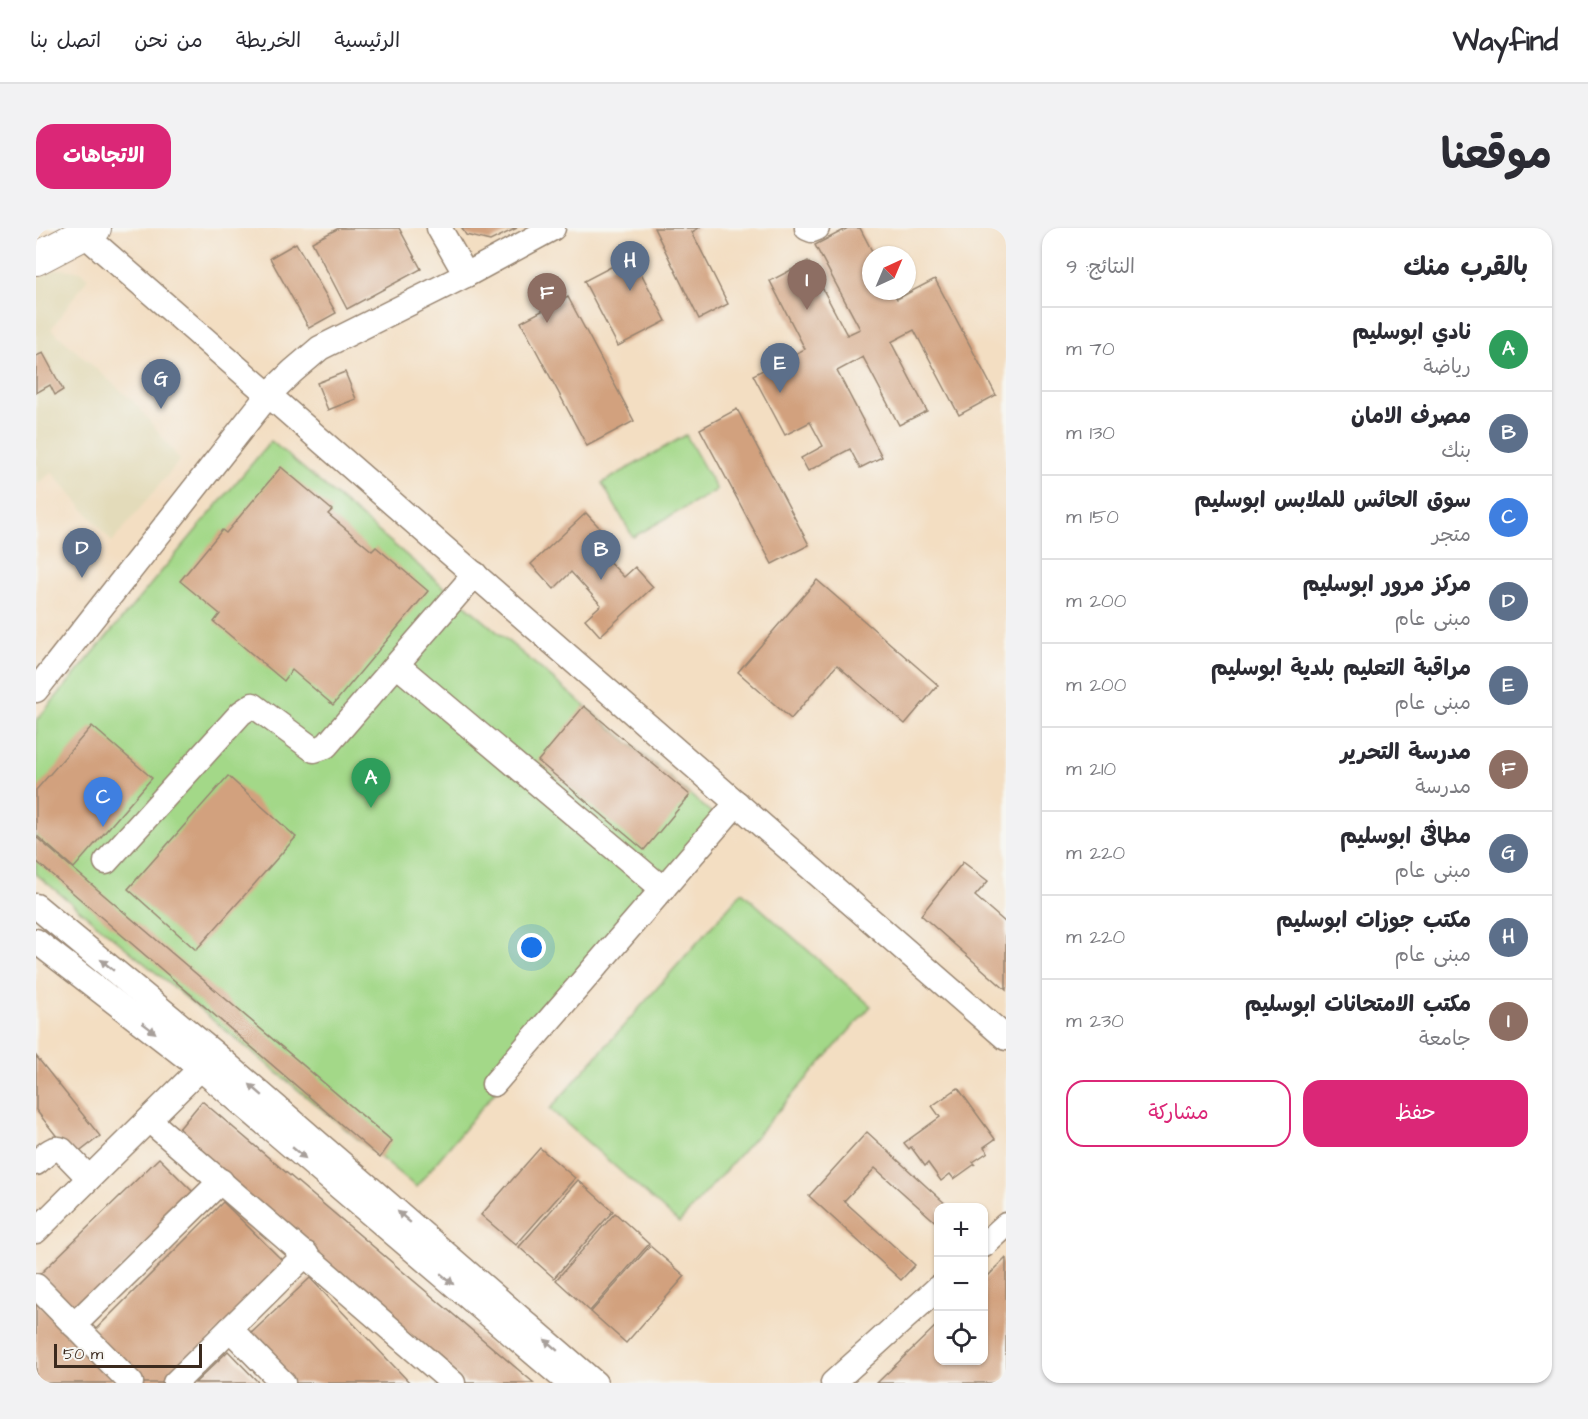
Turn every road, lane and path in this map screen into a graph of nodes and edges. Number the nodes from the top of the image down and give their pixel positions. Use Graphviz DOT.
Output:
graph roads {
  1 [pos="439,228"];
  2 [pos="553,228"];
  3 [pos="807,228"];
  4 [pos="817,228"];
  5 [pos="90,231"];
  6 [pos="36,259"];
  7 [pos="466,275"];
  8 [pos="269,394"];
  9 [pos="475,574"];
  10 [pos="397,665"];
  11 [pos="36,690"];
  12 [pos="737,803"];
  13 [pos="106,862"];
  14 [pos="663,889"];
  15 [pos="36,906"];
  16 [pos="36,941"];
  17 [pos="1006,1038"];
  18 [pos="207,1061"];
  19 [pos="494,1084"];
  20 [pos="149,1120"];
  21 [pos="36,1162"];
  22 [pos="89,1178"];
  23 [pos="221,1181"];
  24 [pos="1006,1225"];
  25 [pos="36,1231"];
  26 [pos="988,1241"];
  27 [pos="306,1254"];
  28 [pos="36,1286"];
  29 [pos="934,1292"];
  30 [pos="74,1325"];
  31 [pos="230,1329"];
  32 [pos="132,1383"];
  33 [pos="175,1383"];
  34 [pos="283,1383"];
  35 [pos="453,1383"];
  36 [pos="569,1383"];
  37 [pos="595,1383"];
  38 [pos="833,1383"];
  1 -- 7 [label="street"];
  2 -- 7 [label="street"];
  3 -- 4 [label="street"];
  5 -- 6 [label="main road"];
  5 -- 8 [label="street"];
  7 -- 8 [label="street"];
  8 -- 9 [label="street"];
  8 -- 11 [label="street"];
  9 -- 10 [label="street"];
  9 -- 12 [label="street"];
  10 -- 13 [label="street"];
  10 -- 14 [label="street"];
  12 -- 14 [label="street"];
  12 -- 17 [label="street"];
  14 -- 19 [label="street"];
  18 -- 15 [label="street, one-way"];
  16 -- 18 [label="street, one-way"];
  18 -- 20 [label="street"];
  18 -- 36 [label="street, one-way"];
  37 -- 18 [label="street, one-way"];
  20 -- 22 [label="street"];
  20 -- 23 [label="street"];
  21 -- 22 [label="street"];
  22 -- 25 [label="street"];
  23 -- 27 [label="street"];
  23 -- 30 [label="street"];
  24 -- 26 [label="street"];
  27 -- 31 [label="street"];
  27 -- 35 [label="street"];
  28 -- 30 [label="street"];
  29 -- 38 [label="street"];
  30 -- 32 [label="street"];
  31 -- 33 [label="street"];
  31 -- 34 [label="street"];
}
